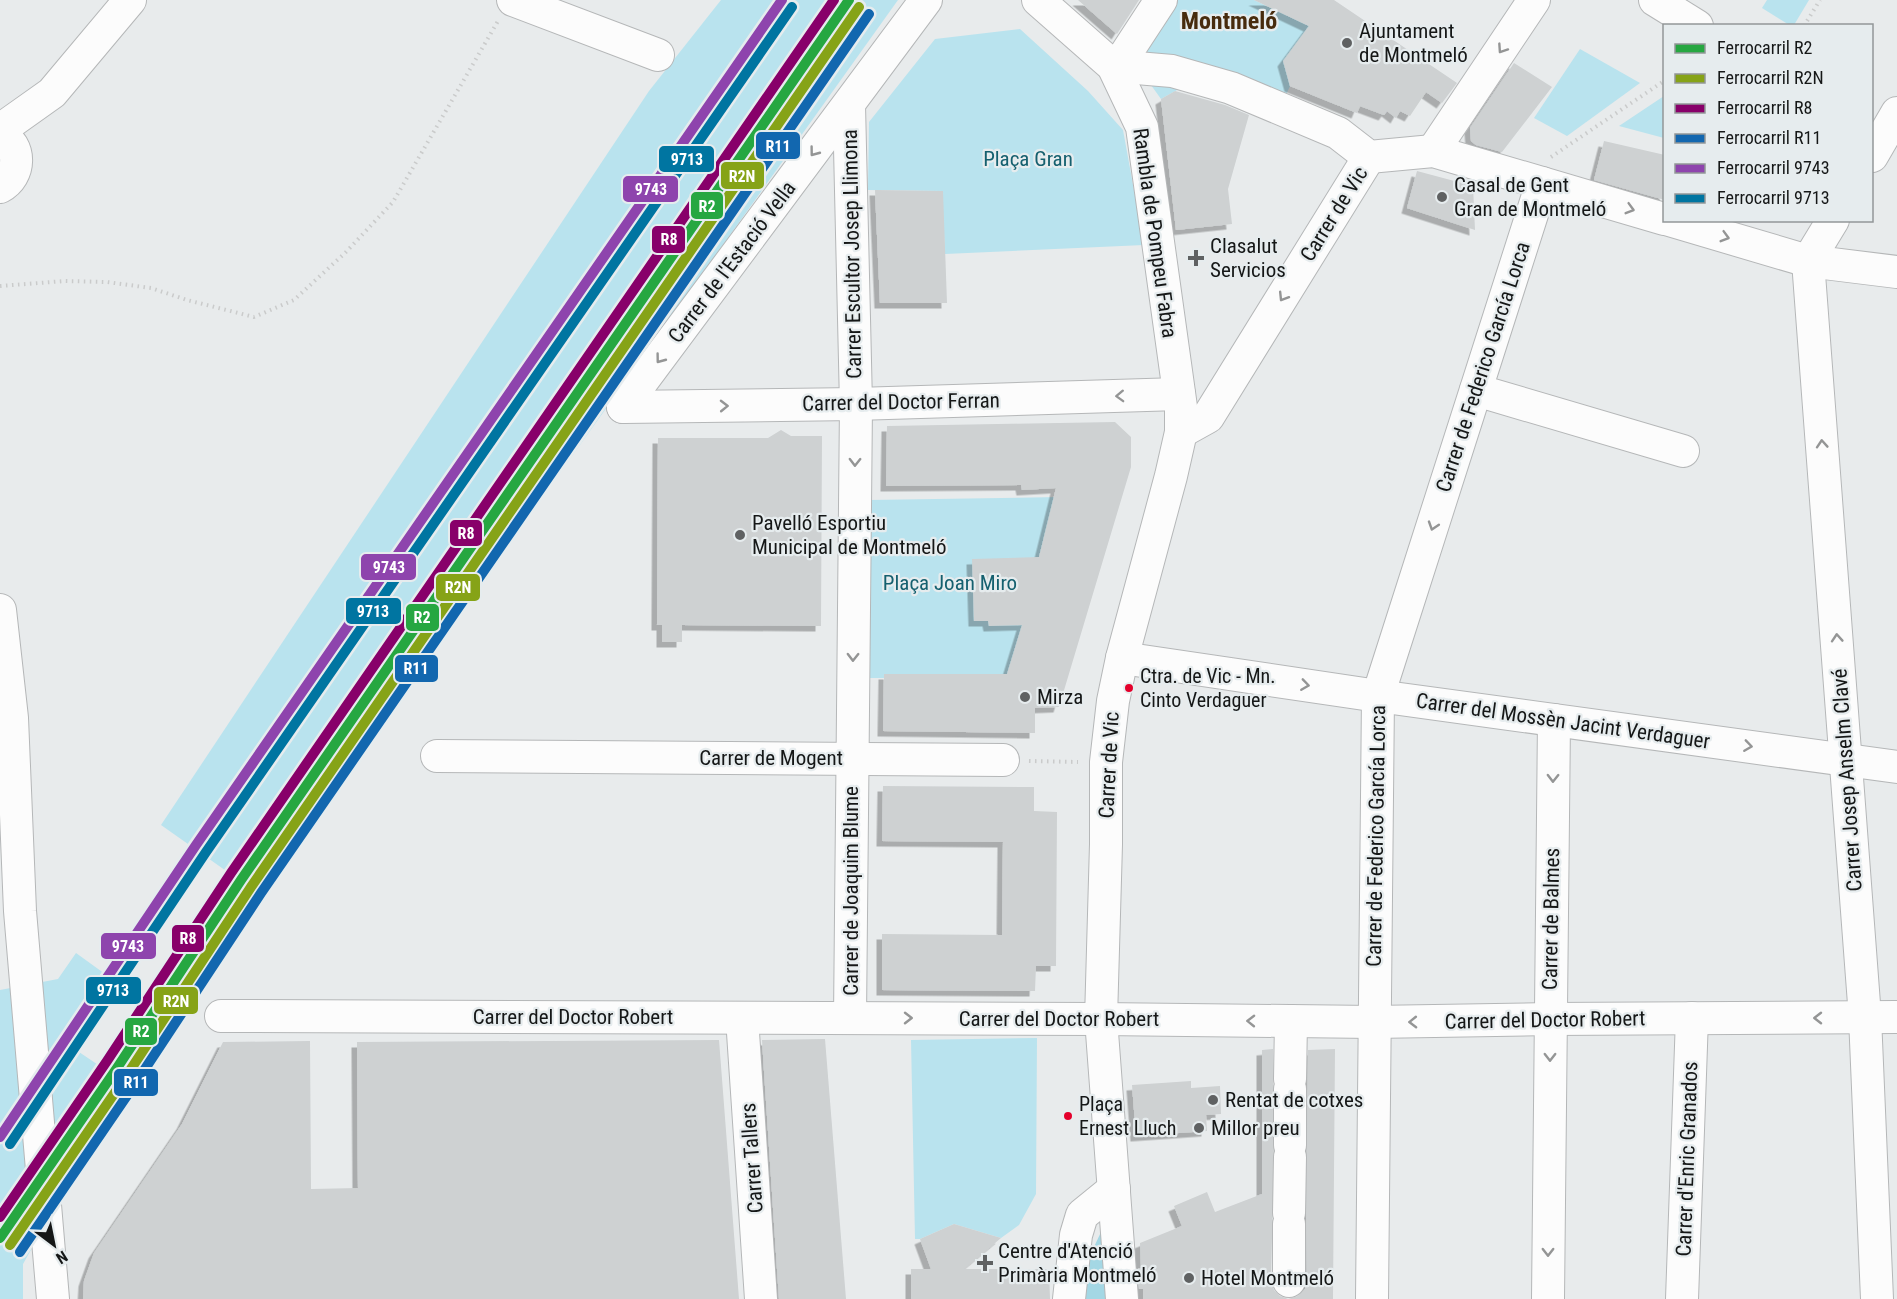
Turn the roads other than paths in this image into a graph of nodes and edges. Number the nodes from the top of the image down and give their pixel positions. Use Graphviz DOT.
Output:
graph roads {
  1 [pos="130,0"];
  2 [pos="926,0"];
  3 [pos="1038,0"];
  4 [pos="1161,0"];
  5 [pos="1534,0"];
  6 [pos="1655,0"];
  7 [pos="507,8"];
  8 [pos="1695,24"];
  9 [pos="658,55"];
  10 [pos="1113,66"];
  11 [pos="849,105"];
  12 [pos="0,130"];
  13 [pos="0,135"];
  14 [pos="1433,151"];
  15 [pos="1369,157"];
  16 [pos="1542,183"];
  17 [pos="0,187"];
  18 [pos="1663,218"];
  19 [pos="1676,222"];
  20 [pos="1832,222"];
  21 [pos="1808,261"];
  22 [pos="1897,272"];
  23 [pos="1476,390"];
  24 [pos="1179,394"];
  25 [pos="856,404"];
  26 [pos="623,407"];
  27 [pos="1181,432"];
  28 [pos="1683,451"];
  29 [pos="0,610"];
  30 [pos="1122,658"];
  31 [pos="1378,696"];
  32 [pos="1554,720"];
  33 [pos="437,756"];
  34 [pos="852,759"];
  35 [pos="1846,759"];
  36 [pos="1003,760"];
  37 [pos="1897,766"];
  38 [pos="221,1016"];
  39 [pos="1865,1017"];
  40 [pos="1897,1017"];
  41 [pos="742,1018"];
  42 [pos="850,1018"];
  43 [pos="1692,1018"];
  44 [pos="1101,1019"];
  45 [pos="1550,1019"];
  46 [pos="1291,1021"];
  47 [pos="1373,1022"];
  48 [pos="1114,1190"];
  49 [pos="1289,1291"];
  50 [pos="53,1299"];
  51 [pos="761,1299"];
  52 [pos="1070,1299"];
  53 [pos="1122,1299"];
  54 [pos="1371,1299"];
  55 [pos="1548,1299"];
  56 [pos="1682,1299"];
  57 [pos="1877,1299"];
  1 -- 12 [label="street"];
  2 -- 11 [label="street, Carrer de l'Estació Vella"];
  3 -- 10 [label="street, Rambla de Pompeu Fabra"];
  4 -- 10 [label="street"];
  5 -- 14 [label="street, one-way"];
  6 -- 8 [label="street"];
  7 -- 9 [label="street"];
  10 -- 15 [label="street"];
  10 -- 24 [label="street, Rambla de Pompeu Fabra"];
  11 -- 25 [label="street, Carrer Escultor Josep Llimona"];
  11 -- 26 [label="street, Carrer de l'Estació Vella, one-way"];
  13 -- 17 [label="street"];
  14 -- 15 [label="street"];
  14 -- 16 [label="street"];
  15 -- 27 [label="street, Carrer de Vic, one-way"];
  16 -- 18 [label="street, one-way"];
  16 -- 23 [label="street, Carrer de Federico García Lorca"];
  19 -- 21 [label="street, one-way"];
  20 -- 21 [label="street"];
  21 -- 22 [label="street"];
  35 -- 21 [label="street, Carrer Josep Anselm Clavé, one-way"];
  23 -- 28 [label="street"];
  23 -- 31 [label="street, Carrer de Federico García Lorca, one-way"];
  24 -- 25 [label="street, Carrer del Doctor Ferran, one-way"];
  24 -- 27 [label="street, Rambla de Pompeu Fabra"];
  26 -- 25 [label="street, Carrer del Doctor Ferran, one-way"];
  25 -- 34 [label="street, Carrer de Joaquim Blume, one-way"];
  27 -- 30 [label="street, Carrer de Vic"];
  29 -- 50 [label="street"];
  30 -- 31 [label="street, Carrer del Mossèn Jacint Verdaguer, one-way"];
  30 -- 44 [label="street, Carrer de Vic"];
  31 -- 32 [label="street, Carrer del Mossèn Jacint Verdaguer"];
  31 -- 47 [label="street, Carrer de Federico García Lorca"];
  32 -- 35 [label="street, Carrer del Mossèn Jacint Verdaguer, one-way"];
  32 -- 45 [label="street, Carrer de Balmes, one-way"];
  33 -- 34 [label="street, Carrer de Mogent"];
  34 -- 36 [label="street, Carrer de Mogent"];
  34 -- 42 [label="street, Carrer de Joaquim Blume"];
  35 -- 37 [label="street, Carrer del Mossèn Jacint Verdaguer"];
  35 -- 39 [label="street, Carrer Josep Anselm Clavé"];
  38 -- 41 [label="street, Carrer del Doctor Robert"];
  39 -- 40 [label="street, Carrer del Doctor Robert"];
  39 -- 43 [label="street, Carrer del Doctor Robert, one-way"];
  39 -- 57 [label="street, Carrer Josep Anselm Clavé"];
  41 -- 42 [label="street, Carrer del Doctor Robert"];
  41 -- 51 [label="street, Carrer Tallers"];
  42 -- 44 [label="street, Carrer del Doctor Robert, one-way"];
  43 -- 45 [label="street, Carrer del Doctor Robert"];
  43 -- 56 [label="street, Carrer d'Enric Granados"];
  46 -- 44 [label="street, Carrer del Doctor Robert, one-way"];
  44 -- 48 [label="street, Carrer de Vic"];
  45 -- 47 [label="street, Carrer del Doctor Robert, one-way"];
  45 -- 55 [label="street, Carrer de Balmes, one-way"];
  46 -- 47 [label="street, Carrer del Doctor Robert"];
  46 -- 49 [label="street"];
  47 -- 54 [label="street, Carrer de Federico García Lorca"];
  48 -- 52 [label="street"];
  48 -- 53 [label="street, Carrer de Vic"];
}
